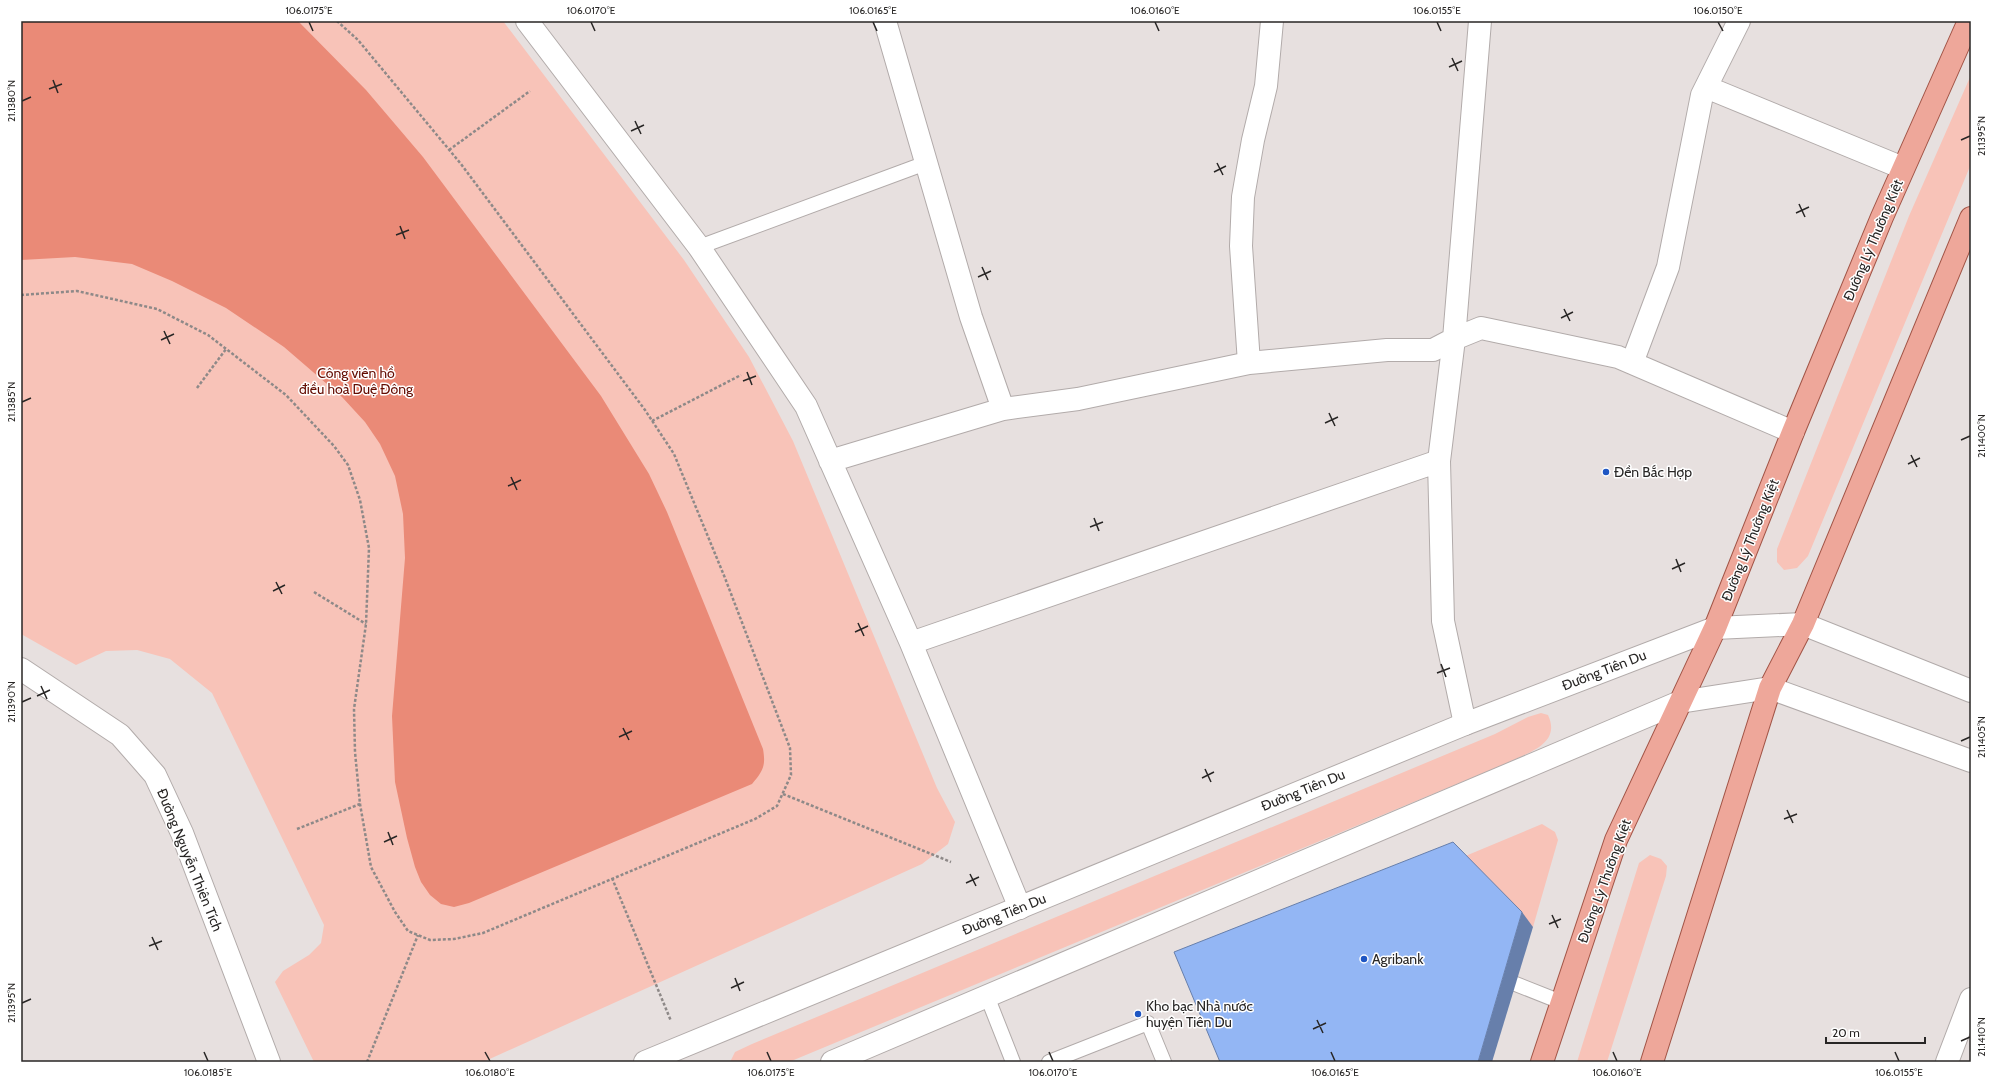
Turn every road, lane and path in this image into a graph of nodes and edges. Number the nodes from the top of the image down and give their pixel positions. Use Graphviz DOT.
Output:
graph roads {
  1 [pos="337,21"];
  2 [pos="527,21"];
  3 [pos="885,21"];
  4 [pos="1272,21"];
  5 [pos="1480,21"];
  6 [pos="1739,21"];
  7 [pos="1969,21"];
  8 [pos="1706,87"];
  9 [pos="530,91"];
  10 [pos="449,150"];
  11 [pos="926,163"];
  12 [pos="1903,168"];
  13 [pos="1971,218"];
  14 [pos="699,247"];
  15 [pos="21,295"];
  16 [pos="1454,339"];
  17 [pos="226,349"];
  18 [pos="1249,363"];
  19 [pos="1632,363"];
  20 [pos="741,374"];
  21 [pos="197,388"];
  22 [pos="1003,409"];
  23 [pos="652,421"];
  24 [pos="1792,432"];
  25 [pos="1439,461"];
  26 [pos="830,462"];
  27 [pos="314,592"];
  28 [pos="366,624"];
  29 [pos="1802,624"];
  30 [pos="1715,628"];
  31 [pos="911,643"];
  32 [pos="21,669"];
  33 [pos="1770,688"];
  34 [pos="1971,691"];
  35 [pos="1680,702"];
  36 [pos="1465,724"];
  37 [pos="1971,761"];
  38 [pos="783,794"];
  39 [pos="360,804"];
  40 [pos="297,829"];
  41 [pos="951,862"];
  42 [pos="612,878"];
  43 [pos="1020,908"];
  44 [pos="418,935"];
  45 [pos="1485,971"];
  46 [pos="987,996"];
  47 [pos="1971,999"];
  48 [pos="1561,1002"];
  49 [pos="672,1023"];
  50 [pos="655,1060"];
  51 [pos="269,1062"];
  52 [pos="367,1062"];
  53 [pos="832,1062"];
  54 [pos="1013,1062"];
  55 [pos="1049,1062"];
  56 [pos="1164,1062"];
  57 [pos="1542,1062"];
  58 [pos="1652,1062"];
  59 [pos="1947,1062"];
  1 -- 10 [label="path"];
  2 -- 14 [label="street"];
  3 -- 11 [label="street"];
  4 -- 18 [label="street"];
  5 -- 16 [label="street"];
  6 -- 8 [label="street"];
  7 -- 12 [label="main road, Đường Lý Thường Kiệt"];
  8 -- 12 [label="street"];
  8 -- 19 [label="street"];
  9 -- 10 [label="path"];
  10 -- 23 [label="path"];
  11 -- 14 [label="lane"];
  11 -- 22 [label="street"];
  12 -- 24 [label="main road, Đường Lý Thường Kiệt"];
  13 -- 29 [label="main road"];
  14 -- 26 [label="street"];
  15 -- 17 [label="path"];
  16 -- 18 [label="street"];
  16 -- 19 [label="street"];
  16 -- 25 [label="street"];
  17 -- 21 [label="path"];
  17 -- 28 [label="path"];
  18 -- 22 [label="street"];
  19 -- 24 [label="street"];
  20 -- 23 [label="path"];
  22 -- 26 [label="street"];
  23 -- 38 [label="path"];
  24 -- 30 [label="main road, Đường Lý Thường Kiệt"];
  25 -- 31 [label="street"];
  25 -- 36 [label="street"];
  26 -- 31 [label="street"];
  27 -- 28 [label="path"];
  28 -- 39 [label="path"];
  29 -- 30 [label="street, Đường Tiên Du"];
  29 -- 33 [label="main road"];
  29 -- 34 [label="street, Đường Tiên Du"];
  30 -- 35 [label="main road, Đường Lý Thường Kiệt"];
  30 -- 36 [label="street, Đường Tiên Du"];
  31 -- 43 [label="street"];
  32 -- 51 [label="street, Đường Nguyễn Thiên Tích"];
  33 -- 35 [label="street"];
  33 -- 37 [label="street"];
  33 -- 58 [label="main road"];
  35 -- 46 [label="street"];
  35 -- 48 [label="main road, Đường Lý Thường Kiệt"];
  36 -- 43 [label="street, Đường Tiên Du"];
  38 -- 41 [label="path"];
  38 -- 42 [label="path"];
  39 -- 40 [label="path"];
  39 -- 44 [label="path"];
  42 -- 44 [label="path"];
  42 -- 49 [label="path"];
  43 -- 50 [label="street, Đường Tiên Du"];
  44 -- 52 [label="path"];
  45 -- 48 [label="lane"];
  46 -- 53 [label="street"];
  46 -- 54 [label="lane"];
  47 -- 59 [label="street"];
  48 -- 57 [label="main road, Đường Lý Thường Kiệt"];
  55 -- 56 [label="lane"];
}
